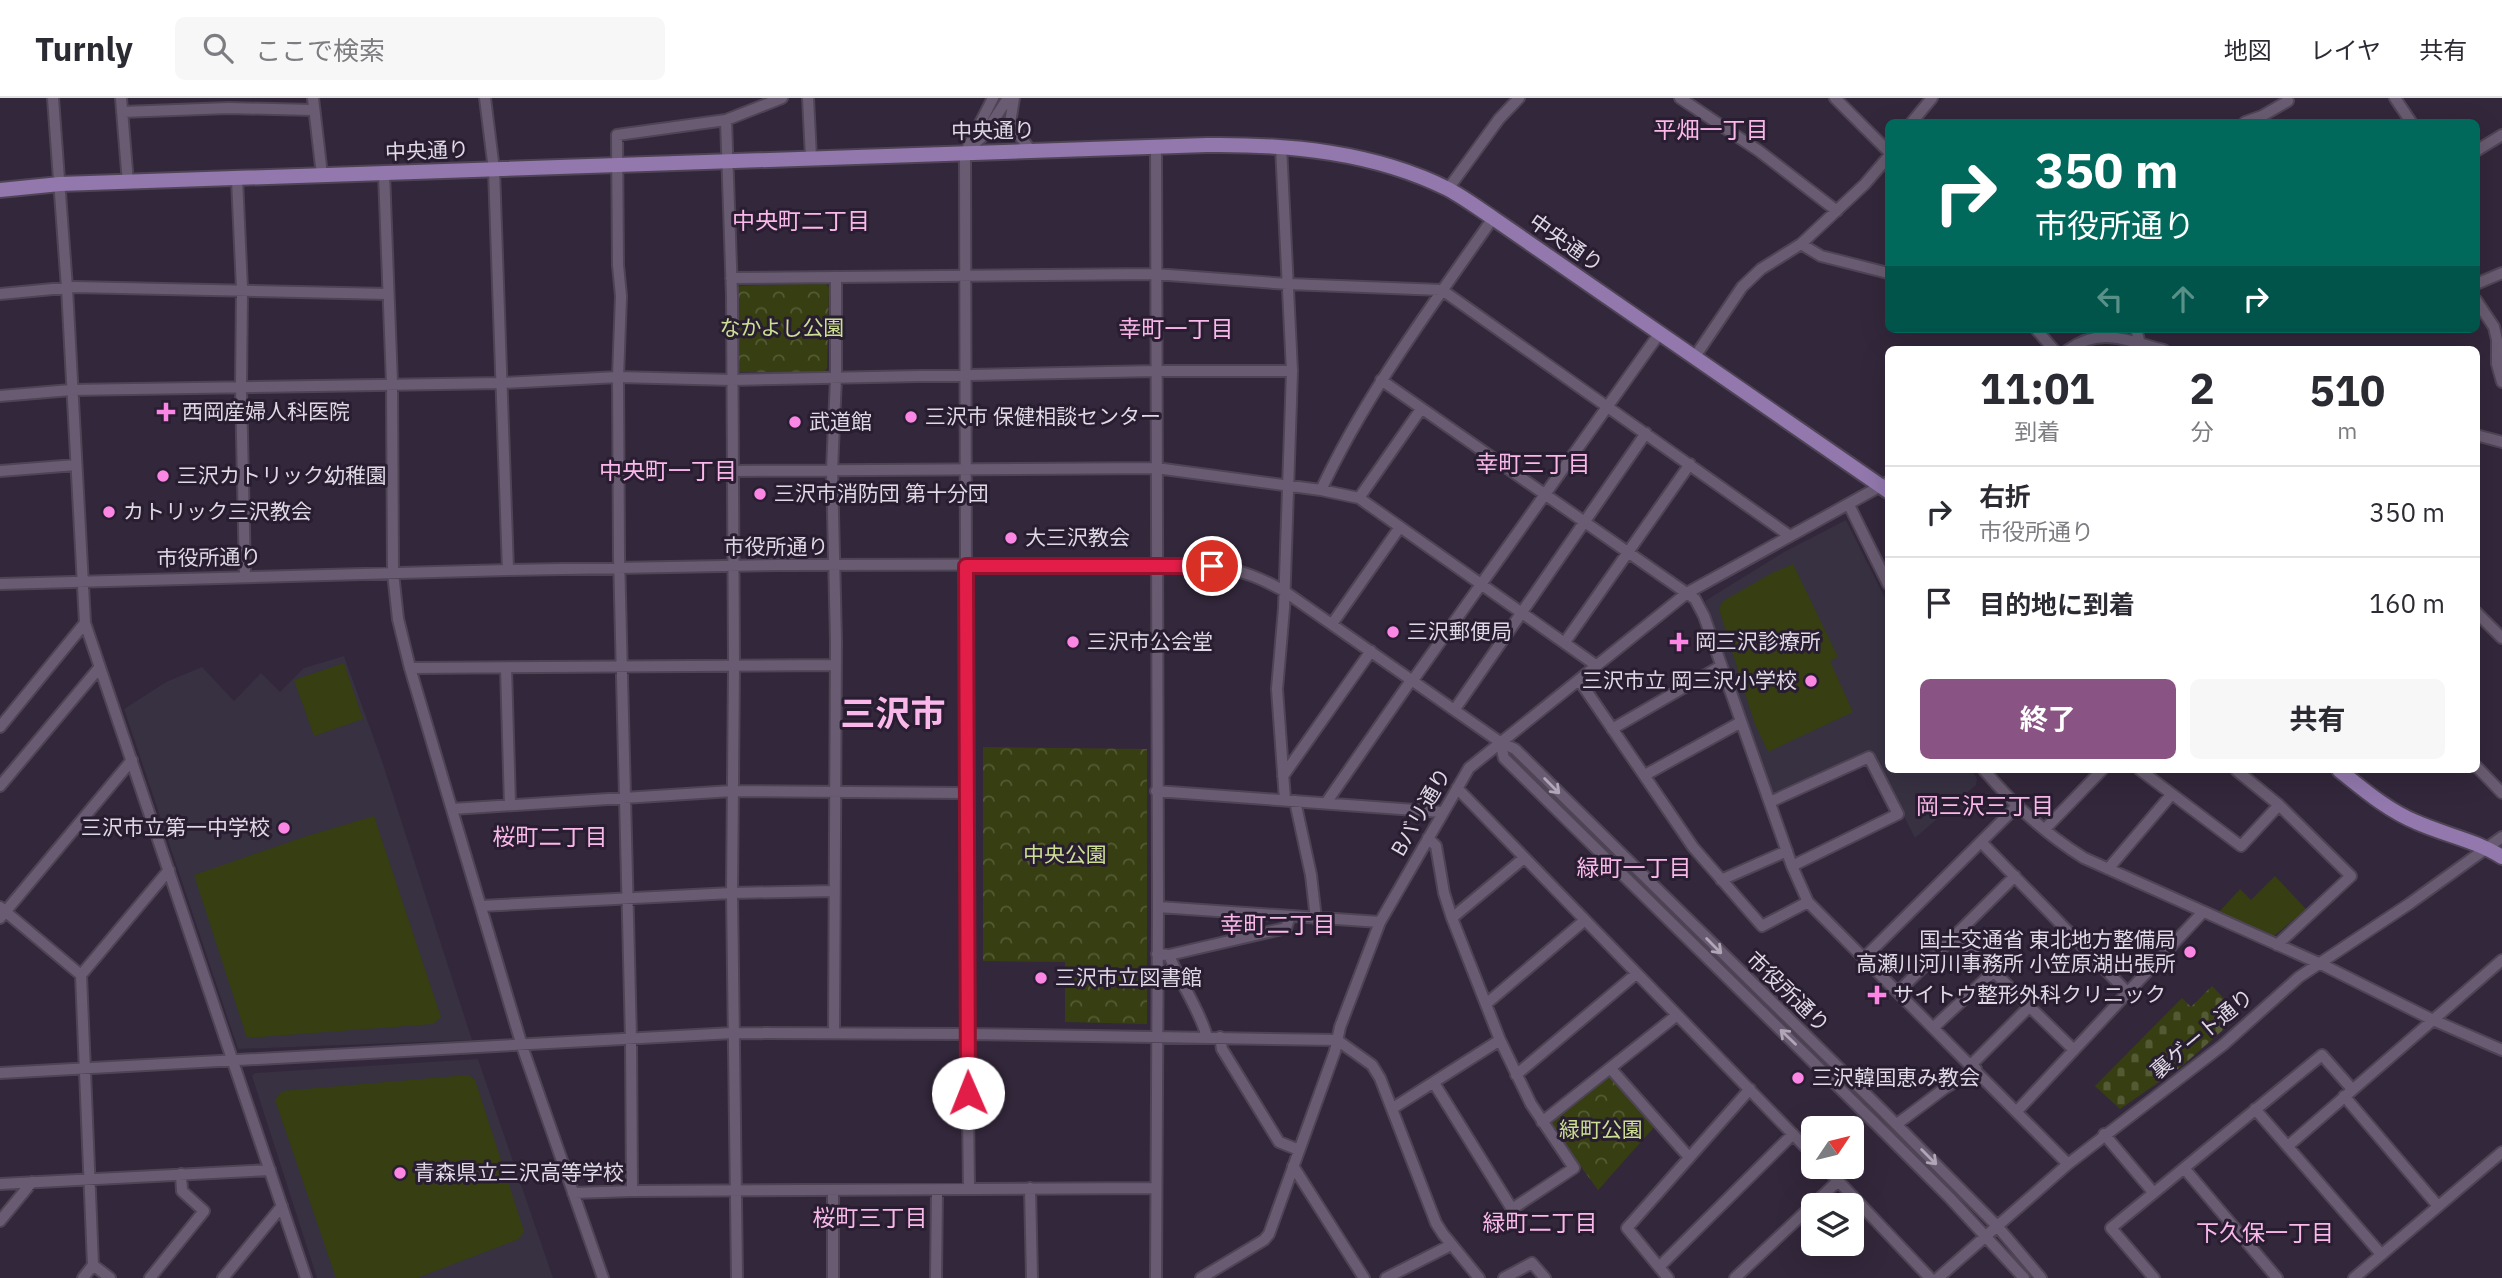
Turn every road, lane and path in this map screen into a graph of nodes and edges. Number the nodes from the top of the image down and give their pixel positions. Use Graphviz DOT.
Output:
graph roads {
  1 [pos="53,98"];
  2 [pos="121,98"];
  3 [pos="485,98"];
  4 [pos="782,98"];
  5 [pos="808,98"];
  6 [pos="993,98"];
  7 [pos="1008,98"];
  8 [pos="1014,98"];
  9 [pos="1519,98"];
  10 [pos="1680,98"];
  11 [pos="1835,98"];
  12 [pos="1932,98"];
  13 [pos="2395,98"];
  14 [pos="2288,101"];
  15 [pos="313,104"];
  16 [pos="122,112"];
  17 [pos="1914,119"];
  18 [pos="2254,119"];
  19 [pos="2407,119"];
  20 [pos="726,120"];
  21 [pos="2502,135"];
  22 [pos="1281,146"];
  23 [pos="1156,147"];
  24 [pos="2480,148"];
  25 [pos="1885,151"];
  26 [pos="1032,152"];
  27 [pos="965,153"];
  28 [pos="811,157"];
  29 [pos="1885,157"];
  30 [pos="728,161"];
  31 [pos="616,166"];
  32 [pos="494,170"];
  33 [pos="384,173"];
  34 [pos="322,175"];
  35 [pos="237,179"];
  36 [pos="128,183"];
  37 [pos="60,184"];
  38 [pos="1448,189"];
  39 [pos="0,190"];
  40 [pos="1838,211"];
  41 [pos="1493,218"];
  42 [pos="1801,243"];
  43 [pos="1885,272"];
  44 [pos="2502,273"];
  45 [pos="1155,274"];
  46 [pos="966,276"];
  47 [pos="836,277"];
  48 [pos="731,278"];
  49 [pos="2480,282"];
  50 [pos="1288,284"];
  51 [pos="67,288"];
  52 [pos="242,289"];
  53 [pos="1442,290"];
  54 [pos="388,293"];
  55 [pos="0,294"];
  56 [pos="2480,306"];
  57 [pos="2137,333"];
  58 [pos="1659,334"];
  59 [pos="2140,344"];
  60 [pos="2074,346"];
  61 [pos="2148,346"];
  62 [pos="1694,358"];
  63 [pos="1155,371"];
  64 [pos="1292,371"];
  65 [pos="966,375"];
  66 [pos="618,377"];
  67 [pos="836,378"];
  68 [pos="732,380"];
  69 [pos="1381,380"];
  70 [pos="2502,382"];
  71 [pos="502,383"];
  72 [pos="392,384"];
  73 [pos="241,388"];
  74 [pos="71,390"];
  75 [pos="0,396"];
  76 [pos="1608,406"];
  77 [pos="1421,409"];
  78 [pos="1646,433"];
  79 [pos="2480,436"];
  80 [pos="2502,442"];
  81 [pos="1690,464"];
  82 [pos="76,465"];
  83 [pos="1156,468"];
  84 [pos="832,470"];
  85 [pos="966,470"];
  86 [pos="0,471"];
  87 [pos="733,471"];
  88 [pos="1288,485"];
  89 [pos="1885,486"];
  90 [pos="1885,487"];
  91 [pos="1321,490"];
  92 [pos="1545,495"];
  93 [pos="1359,498"];
  94 [pos="1849,505"];
  95 [pos="1584,522"];
  96 [pos="1400,527"];
  97 [pos="1790,536"];
  98 [pos="1628,552"];
  99 [pos="1156,565"];
  100 [pos="732,566"];
  101 [pos="835,566"];
  102 [pos="966,566"];
  103 [pos="620,568"];
  104 [pos="508,570"];
  105 [pos="393,573"];
  106 [pos="245,576"];
  107 [pos="1885,578"];
  108 [pos="82,580"];
  109 [pos="1481,583"];
  110 [pos="0,584"];
  111 [pos="1284,591"];
  112 [pos="1687,593"];
  113 [pos="1522,612"];
  114 [pos="2480,616"];
  115 [pos="85,623"];
  116 [pos="1332,624"];
  117 [pos="2502,638"];
  118 [pos="1565,642"];
  119 [pos="1371,651"];
  120 [pos="836,665"];
  121 [pos="734,666"];
  122 [pos="1597,666"];
  123 [pos="1721,666"];
  124 [pos="99,667"];
  125 [pos="623,667"];
  126 [pos="410,668"];
  127 [pos="506,668"];
  128 [pos="1413,679"];
  129 [pos="1579,680"];
  130 [pos="1455,709"];
  131 [pos="1741,722"];
  132 [pos="0,727"];
  133 [pos="1612,729"];
  134 [pos="1500,743"];
  135 [pos="132,760"];
  136 [pos="2480,770"];
  137 [pos="1990,773"];
  138 [pos="2099,773"];
  139 [pos="2144,773"];
  140 [pos="2240,773"];
  141 [pos="2343,773"];
  142 [pos="1644,775"];
  143 [pos="1283,776"];
  144 [pos="0,786"];
  145 [pos="1457,788"];
  146 [pos="835,790"];
  147 [pos="732,791"];
  148 [pos="1156,791"];
  149 [pos="966,793"];
  150 [pos="2502,793"];
  151 [pos="2171,795"];
  152 [pos="626,797"];
  153 [pos="1290,800"];
  154 [pos="1770,802"];
  155 [pos="1326,803"];
  156 [pos="510,805"];
  157 [pos="2018,805"];
  158 [pos="2279,805"];
  159 [pos="452,809"];
  160 [pos="1443,812"];
  161 [pos="2045,829"];
  162 [pos="2502,837"];
  163 [pos="1428,838"];
  164 [pos="1981,842"];
  165 [pos="2488,848"];
  166 [pos="1787,851"];
  167 [pos="2502,857"];
  168 [pos="1524,858"];
  169 [pos="1792,866"];
  170 [pos="2108,869"];
  171 [pos="169,870"];
  172 [pos="2015,876"];
  173 [pos="1721,880"];
  174 [pos="834,891"];
  175 [pos="732,893"];
  176 [pos="629,898"];
  177 [pos="1808,902"];
  178 [pos="481,906"];
  179 [pos="1158,907"];
  180 [pos="2,912"];
  181 [pos="2203,912"];
  182 [pos="1290,916"];
  183 [pos="1452,918"];
  184 [pos="1316,919"];
  185 [pos="1585,920"];
  186 [pos="1380,922"];
  187 [pos="1956,934"];
  188 [pos="2277,945"];
  189 [pos="1157,954"];
  190 [pos="1169,955"];
  191 [pos="1863,959"];
  192 [pos="2502,960"];
  193 [pos="2317,964"];
  194 [pos="1994,971"];
  195 [pos="1636,974"];
  196 [pos="81,975"];
  197 [pos="1898,992"];
  198 [pos="2126,992"];
  199 [pos="1486,1004"];
  200 [pos="2030,1006"];
  201 [pos="1677,1015"];
  202 [pos="2433,1020"];
  203 [pos="1934,1027"];
  204 [pos="733,1033"];
  205 [pos="834,1033"];
  206 [pos="967,1034"];
  207 [pos="1156,1037"];
  208 [pos="1207,1037"];
  209 [pos="1220,1037"];
  210 [pos="632,1039"];
  211 [pos="1338,1040"];
  212 [pos="1500,1040"];
  213 [pos="522,1046"];
  214 [pos="2073,1049"];
  215 [pos="2502,1050"];
  216 [pos="233,1061"];
  217 [pos="1973,1067"];
  218 [pos="84,1068"];
  219 [pos="1611,1069"];
  220 [pos="0,1073"];
  221 [pos="1516,1075"];
  222 [pos="1434,1083"];
  223 [pos="1750,1089"];
  224 [pos="2348,1092"];
  225 [pos="1393,1108"];
  226 [pos="2255,1109"];
  227 [pos="2017,1111"];
  228 [pos="1542,1122"];
  229 [pos="1897,1124"];
  230 [pos="1793,1134"];
  231 [pos="2104,1134"];
  232 [pos="1801,1142"];
  233 [pos="2288,1146"];
  234 [pos="1299,1150"];
  235 [pos="2502,1152"];
  236 [pos="1688,1156"];
  237 [pos="2068,1164"];
  238 [pos="1293,1166"];
  239 [pos="2184,1168"];
  240 [pos="270,1170"];
  241 [pos="181,1174"];
  242 [pos="89,1179"];
  243 [pos="1838,1181"];
  244 [pos="32,1182"];
  245 [pos="0,1184"];
  246 [pos="969,1188"];
  247 [pos="1030,1188"];
  248 [pos="1156,1188"];
  249 [pos="937,1190"];
  250 [pos="632,1191"];
  251 [pos="736,1191"];
  252 [pos="833,1191"];
  253 [pos="2153,1192"];
  254 [pos="573,1193"];
  255 [pos="282,1206"];
  256 [pos="2438,1206"];
  257 [pos="0,1222"];
  258 [pos="1997,1226"];
  259 [pos="1986,1236"];
  260 [pos="1451,1245"];
  261 [pos="2381,1254"];
  262 [pos="93,1265"];
  263 [pos="1659,1267"];
  264 [pos="83,1278"];
  265 [pos="110,1278"];
  266 [pos="150,1278"];
  267 [pos="223,1278"];
  268 [pos="306,1278"];
  269 [pos="603,1278"];
  270 [pos="737,1278"];
  271 [pos="833,1278"];
  272 [pos="936,1278"];
  273 [pos="1032,1278"];
  274 [pos="1156,1278"];
  275 [pos="1201,1278"];
  276 [pos="1364,1278"];
  277 [pos="1386,1278"];
  278 [pos="1479,1278"];
  279 [pos="1504,1278"];
  280 [pos="1545,1278"];
  281 [pos="1668,1278"];
  282 [pos="1735,1278"];
  283 [pos="1930,1278"];
  284 [pos="1938,1278"];
  285 [pos="2024,1278"];
  286 [pos="2041,1278"];
  287 [pos="2154,1278"];
  288 [pos="2277,1278"];
  289 [pos="2354,1278"];
  1 -- 37 [label="street"];
  2 -- 16 [label="street"];
  3 -- 32 [label="street"];
  4 -- 20 [label="street"];
  5 -- 28 [label="street"];
  6 -- 27 [label="street"];
  7 -- 27 [label="street"];
  8 -- 26 [label="street"];
  9 -- 38 [label="street"];
  10 -- 40 [label="street"];
  11 -- 25 [label="street"];
  12 -- 17 [label="street"];
  13 -- 19 [label="street"];
  14 -- 18 [label="street"];
  15 -- 16 [label="street"];
  15 -- 34 [label="street"];
  16 -- 36 [label="street"];
  20 -- 30 [label="street"];
  20 -- 31 [label="street"];
  21 -- 24 [label="street"];
  22 -- 23 [label="main road, 中央通り"];
  22 -- 38 [label="main road, 中央通り"];
  22 -- 50 [label="street"];
  23 -- 26 [label="main road, 中央通り"];
  23 -- 45 [label="street"];
  26 -- 27 [label="main road, 中央通り"];
  27 -- 28 [label="main road, 中央通り"];
  27 -- 46 [label="street"];
  28 -- 30 [label="main road, 中央通り"];
  29 -- 40 [label="street"];
  30 -- 31 [label="main road, 中央通り"];
  30 -- 48 [label="street"];
  31 -- 32 [label="main road, 中央通り"];
  31 -- 66 [label="street"];
  32 -- 33 [label="main road, 中央通り"];
  32 -- 71 [label="street"];
  33 -- 34 [label="main road, 中央通り"];
  33 -- 54 [label="street"];
  34 -- 35 [label="main road, 中央通り"];
  35 -- 36 [label="main road, 中央通り"];
  35 -- 52 [label="street"];
  36 -- 37 [label="main road, 中央通り"];
  37 -- 39 [label="main road, 中央通り"];
  37 -- 51 [label="street"];
  38 -- 41 [label="main road, 中央通り"];
  40 -- 42 [label="street"];
  41 -- 53 [label="street"];
  41 -- 58 [label="main road, 中央通り"];
  42 -- 43 [label="street"];
  42 -- 62 [label="street"];
  44 -- 49 [label="street"];
  45 -- 46 [label="street"];
  45 -- 50 [label="street"];
  45 -- 63 [label="street"];
  46 -- 47 [label="street"];
  46 -- 65 [label="street"];
  47 -- 48 [label="street"];
  47 -- 67 [label="street"];
  48 -- 68 [label="street"];
  50 -- 53 [label="street"];
  50 -- 64 [label="street"];
  51 -- 52 [label="street"];
  51 -- 55 [label="street"];
  51 -- 74 [label="street"];
  52 -- 54 [label="street"];
  52 -- 73 [label="street"];
  53 -- 69 [label="street"];
  53 -- 76 [label="street"];
  54 -- 72 [label="street"];
  56 -- 70 [label="street"];
  57 -- 59 [label="street"];
  58 -- 62 [label="main road, 中央通り"];
  58 -- 76 [label="street"];
  59 -- 60 [label="street"];
  59 -- 61 [label="street"];
  62 -- 89 [label="main road, 中央通り"];
  63 -- 64 [label="street"];
  63 -- 65 [label="street"];
  63 -- 83 [label="street"];
  64 -- 88 [label="street"];
  65 -- 67 [label="street"];
  65 -- 85 [label="street"];
  66 -- 68 [label="street"];
  66 -- 71 [label="street"];
  66 -- 103 [label="street"];
  67 -- 68 [label="street"];
  67 -- 84 [label="street"];
  68 -- 87 [label="street"];
  69 -- 77 [label="street"];
  69 -- 91 [label="street"];
  71 -- 72 [label="street"];
  71 -- 104 [label="street"];
  72 -- 73 [label="street"];
  72 -- 105 [label="street"];
  73 -- 74 [label="street"];
  73 -- 106 [label="street"];
  74 -- 75 [label="street"];
  74 -- 82 [label="street"];
  76 -- 78 [label="street"];
  76 -- 92 [label="street"];
  77 -- 92 [label="street"];
  77 -- 93 [label="street"];
  78 -- 81 [label="street"];
  78 -- 95 [label="street"];
  79 -- 80 [label="street"];
  81 -- 97 [label="street"];
  81 -- 98 [label="street"];
  82 -- 86 [label="street"];
  82 -- 108 [label="street"];
  83 -- 85 [label="street"];
  83 -- 88 [label="street"];
  83 -- 99 [label="street"];
  84 -- 85 [label="street"];
  84 -- 87 [label="street"];
  84 -- 101 [label="street"];
  85 -- 102 [label="street"];
  87 -- 100 [label="street"];
  88 -- 91 [label="street"];
  88 -- 111 [label="street"];
  90 -- 94 [label="street, Bバリ通り"];
  91 -- 93 [label="street"];
  92 -- 95 [label="street"];
  92 -- 109 [label="street"];
  93 -- 96 [label="street"];
  94 -- 97 [label="street, Bバリ通り"];
  94 -- 107 [label="street"];
  95 -- 98 [label="street"];
  95 -- 113 [label="street"];
  96 -- 109 [label="street"];
  96 -- 116 [label="street"];
  97 -- 112 [label="street, Bバリ通り"];
  98 -- 112 [label="street"];
  98 -- 118 [label="street"];
  99 -- 102 [label="street, 市役所通り"];
  99 -- 111 [label="street, 市役所通り"];
  99 -- 148 [label="street"];
  100 -- 101 [label="street, 市役所通り"];
  100 -- 103 [label="street, 市役所通り"];
  100 -- 121 [label="street"];
  101 -- 102 [label="street, 市役所通り"];
  101 -- 120 [label="street"];
  102 -- 149 [label="street"];
  103 -- 104 [label="street, 市役所通り"];
  103 -- 125 [label="street"];
  104 -- 105 [label="street, 市役所通り"];
  105 -- 106 [label="street, 市役所通り"];
  105 -- 126 [label="street"];
  106 -- 108 [label="street, 市役所通り"];
  108 -- 110 [label="street, 市役所通り"];
  108 -- 115 [label="street"];
  109 -- 113 [label="street"];
  109 -- 128 [label="street"];
  111 -- 116 [label="street, 市役所通り"];
  111 -- 143 [label="street"];
  112 -- 122 [label="street, Bバリ通り"];
  112 -- 123 [label="street"];
  113 -- 118 [label="street"];
  113 -- 130 [label="street"];
  114 -- 117 [label="street"];
  115 -- 124 [label="street"];
  115 -- 132 [label="street"];
  116 -- 119 [label="street, 市役所通り"];
  118 -- 122 [label="street"];
  119 -- 128 [label="street, 市役所通り"];
  119 -- 143 [label="street"];
  120 -- 121 [label="street"];
  120 -- 146 [label="street"];
  121 -- 125 [label="street"];
  121 -- 147 [label="street"];
  122 -- 129 [label="street, Bバリ通り"];
  123 -- 131 [label="street"];
  123 -- 133 [label="street"];
  124 -- 135 [label="street"];
  124 -- 144 [label="street"];
  125 -- 127 [label="street"];
  125 -- 152 [label="street"];
  126 -- 127 [label="street"];
  126 -- 159 [label="street"];
  127 -- 156 [label="street"];
  128 -- 130 [label="street, 市役所通り"];
  128 -- 155 [label="street"];
  129 -- 133 [label="street"];
  129 -- 134 [label="street, Bバリ通り"];
  130 -- 134 [label="street, 市役所通り"];
  131 -- 142 [label="street"];
  131 -- 154 [label="street"];
  133 -- 142 [label="street"];
  134 -- 145 [label="street, Bバリ通り"];
  134 -- 229 [label="street, 市役所通り, one-way"];
  259 -- 134 [label="street, 市役所通り, one-way"];
  135 -- 171 [label="street"];
  135 -- 180 [label="street"];
  136 -- 150 [label="street"];
  137 -- 157 [label="street"];
  138 -- 161 [label="street"];
  139 -- 151 [label="street"];
  140 -- 158 [label="street"];
  141 -- 165 [label="main road"];
  142 -- 173 [label="street"];
  143 -- 153 [label="street"];
  145 -- 160 [label="street, Bバリ通り"];
  145 -- 168 [label="street"];
  146 -- 147 [label="street"];
  146 -- 149 [label="street"];
  146 -- 174 [label="street"];
  147 -- 152 [label="street"];
  147 -- 175 [label="street"];
  148 -- 153 [label="street"];
  148 -- 179 [label="street"];
  149 -- 206 [label="street"];
  151 -- 158 [label="street"];
  151 -- 170 [label="street"];
  152 -- 156 [label="street"];
  152 -- 176 [label="street"];
  153 -- 155 [label="street"];
  153 -- 184 [label="street"];
  154 -- 166 [label="street"];
  154 -- 169 [label="street"];
  155 -- 160 [label="street"];
  156 -- 159 [label="street"];
  157 -- 161 [label="street"];
  157 -- 164 [label="street"];
  158 -- 188 [label="street"];
  159 -- 178 [label="street"];
  160 -- 163 [label="street, Bバリ通り"];
  161 -- 170 [label="street"];
  162 -- 165 [label="street, 裏ゲート通り"];
  163 -- 183 [label="street"];
  163 -- 186 [label="street, Bバリ通り"];
  164 -- 172 [label="street"];
  164 -- 191 [label="street"];
  165 -- 167 [label="main road"];
  165 -- 193 [label="street, 裏ゲート通り"];
  166 -- 169 [label="street"];
  166 -- 173 [label="street"];
  168 -- 183 [label="street"];
  168 -- 185 [label="street"];
  169 -- 177 [label="street"];
  170 -- 181 [label="street"];
  171 -- 196 [label="street"];
  171 -- 216 [label="street"];
  172 -- 187 [label="street"];
  172 -- 198 [label="street"];
  173 -- 177 [label="street"];
  174 -- 175 [label="street"];
  174 -- 205 [label="street"];
  175 -- 176 [label="street"];
  175 -- 204 [label="street"];
  176 -- 178 [label="street"];
  176 -- 210 [label="street"];
  177 -- 191 [label="street"];
  178 -- 213 [label="street"];
  179 -- 182 [label="street"];
  179 -- 189 [label="street"];
  180 -- 196 [label="street"];
  181 -- 188 [label="street"];
  181 -- 198 [label="street"];
  182 -- 184 [label="street"];
  182 -- 190 [label="street"];
  183 -- 199 [label="street"];
  184 -- 186 [label="street"];
  185 -- 195 [label="street"];
  185 -- 199 [label="street"];
  186 -- 211 [label="street, Bバリ通り"];
  187 -- 194 [label="street"];
  187 -- 197 [label="street"];
  188 -- 193 [label="street"];
  189 -- 190 [label="street"];
  189 -- 207 [label="street"];
  190 -- 208 [label="street"];
  191 -- 197 [label="street"];
  192 -- 202 [label="street"];
  193 -- 202 [label="street"];
  193 -- 231 [label="street, 裏ゲート通り"];
  194 -- 200 [label="street"];
  194 -- 203 [label="street"];
  195 -- 201 [label="street"];
  195 -- 221 [label="street"];
  196 -- 218 [label="street"];
  197 -- 203 [label="street"];
  198 -- 214 [label="street"];
  199 -- 212 [label="street"];
  200 -- 214 [label="street"];
  200 -- 217 [label="street"];
  201 -- 219 [label="street"];
  201 -- 223 [label="street"];
  202 -- 215 [label="street"];
  202 -- 224 [label="street"];
  203 -- 217 [label="street"];
  204 -- 205 [label="street"];
  204 -- 210 [label="street"];
  204 -- 251 [label="street"];
  205 -- 206 [label="street"];
  206 -- 207 [label="street"];
  206 -- 246 [label="street"];
  207 -- 208 [label="street"];
  207 -- 248 [label="street"];
  208 -- 209 [label="street"];
  209 -- 211 [label="street"];
  209 -- 234 [label="street"];
  210 -- 213 [label="street"];
  210 -- 250 [label="street"];
  211 -- 225 [label="street"];
  211 -- 234 [label="street, Bバリ通り"];
  212 -- 221 [label="street"];
  212 -- 222 [label="street"];
  213 -- 216 [label="street"];
  213 -- 254 [label="street"];
  214 -- 227 [label="street"];
  216 -- 218 [label="street"];
  216 -- 240 [label="street"];
  217 -- 227 [label="street"];
  217 -- 229 [label="street"];
  218 -- 220 [label="street"];
  218 -- 242 [label="street"];
  219 -- 228 [label="street"];
  219 -- 236 [label="street"];
  221 -- 228 [label="street"];
  222 -- 225 [label="street"];
  222 -- 228 [label="street"];
  223 -- 230 [label="street"];
  223 -- 236 [label="street"];
  224 -- 226 [label="street"];
  224 -- 233 [label="street"];
  224 -- 256 [label="street"];
  225 -- 260 [label="street"];
  226 -- 233 [label="street"];
  226 -- 239 [label="street"];
  227 -- 237 [label="street"];
  229 -- 258 [label="street, 市役所通り, one-way"];
  230 -- 232 [label="street"];
  230 -- 263 [label="street"];
  231 -- 237 [label="street, 裏ゲート通り"];
  231 -- 253 [label="street"];
  233 -- 261 [label="street"];
  234 -- 238 [label="street, Bバリ通り"];
  235 -- 256 [label="street"];
  236 -- 263 [label="street"];
  237 -- 258 [label="street, 裏ゲート通り"];
  238 -- 275 [label="street, Bバリ通り"];
  238 -- 276 [label="street"];
  239 -- 253 [label="street"];
  239 -- 288 [label="street"];
  240 -- 241 [label="street"];
  240 -- 255 [label="street"];
  241 -- 242 [label="street"];
  241 -- 266 [label="street"];
  242 -- 244 [label="street"];
  242 -- 262 [label="street"];
  243 -- 282 [label="street"];
  243 -- 283 [label="street"];
  244 -- 245 [label="street"];
  244 -- 257 [label="street"];
  246 -- 247 [label="street"];
  246 -- 249 [label="street"];
  247 -- 248 [label="street"];
  247 -- 273 [label="street"];
  248 -- 274 [label="street"];
  249 -- 252 [label="street"];
  249 -- 272 [label="street"];
  250 -- 251 [label="street"];
  250 -- 254 [label="street"];
  251 -- 252 [label="street"];
  251 -- 270 [label="street"];
  252 -- 271 [label="street"];
  253 -- 287 [label="street"];
  254 -- 269 [label="street"];
  255 -- 267 [label="street"];
  255 -- 268 [label="street"];
  256 -- 261 [label="street"];
  258 -- 259 [label="street, 裏ゲート通り"];
  258 -- 286 [label="street, 市役所通り"];
  259 -- 284 [label="street, 裏ゲート通り"];
  259 -- 285 [label="street, 市役所通り"];
  260 -- 277 [label="street"];
  260 -- 278 [label="street"];
  261 -- 289 [label="street"];
  262 -- 264 [label="street"];
  262 -- 265 [label="street"];
  263 -- 281 [label="street"];
  279 -- 280 [label="street"];
}
